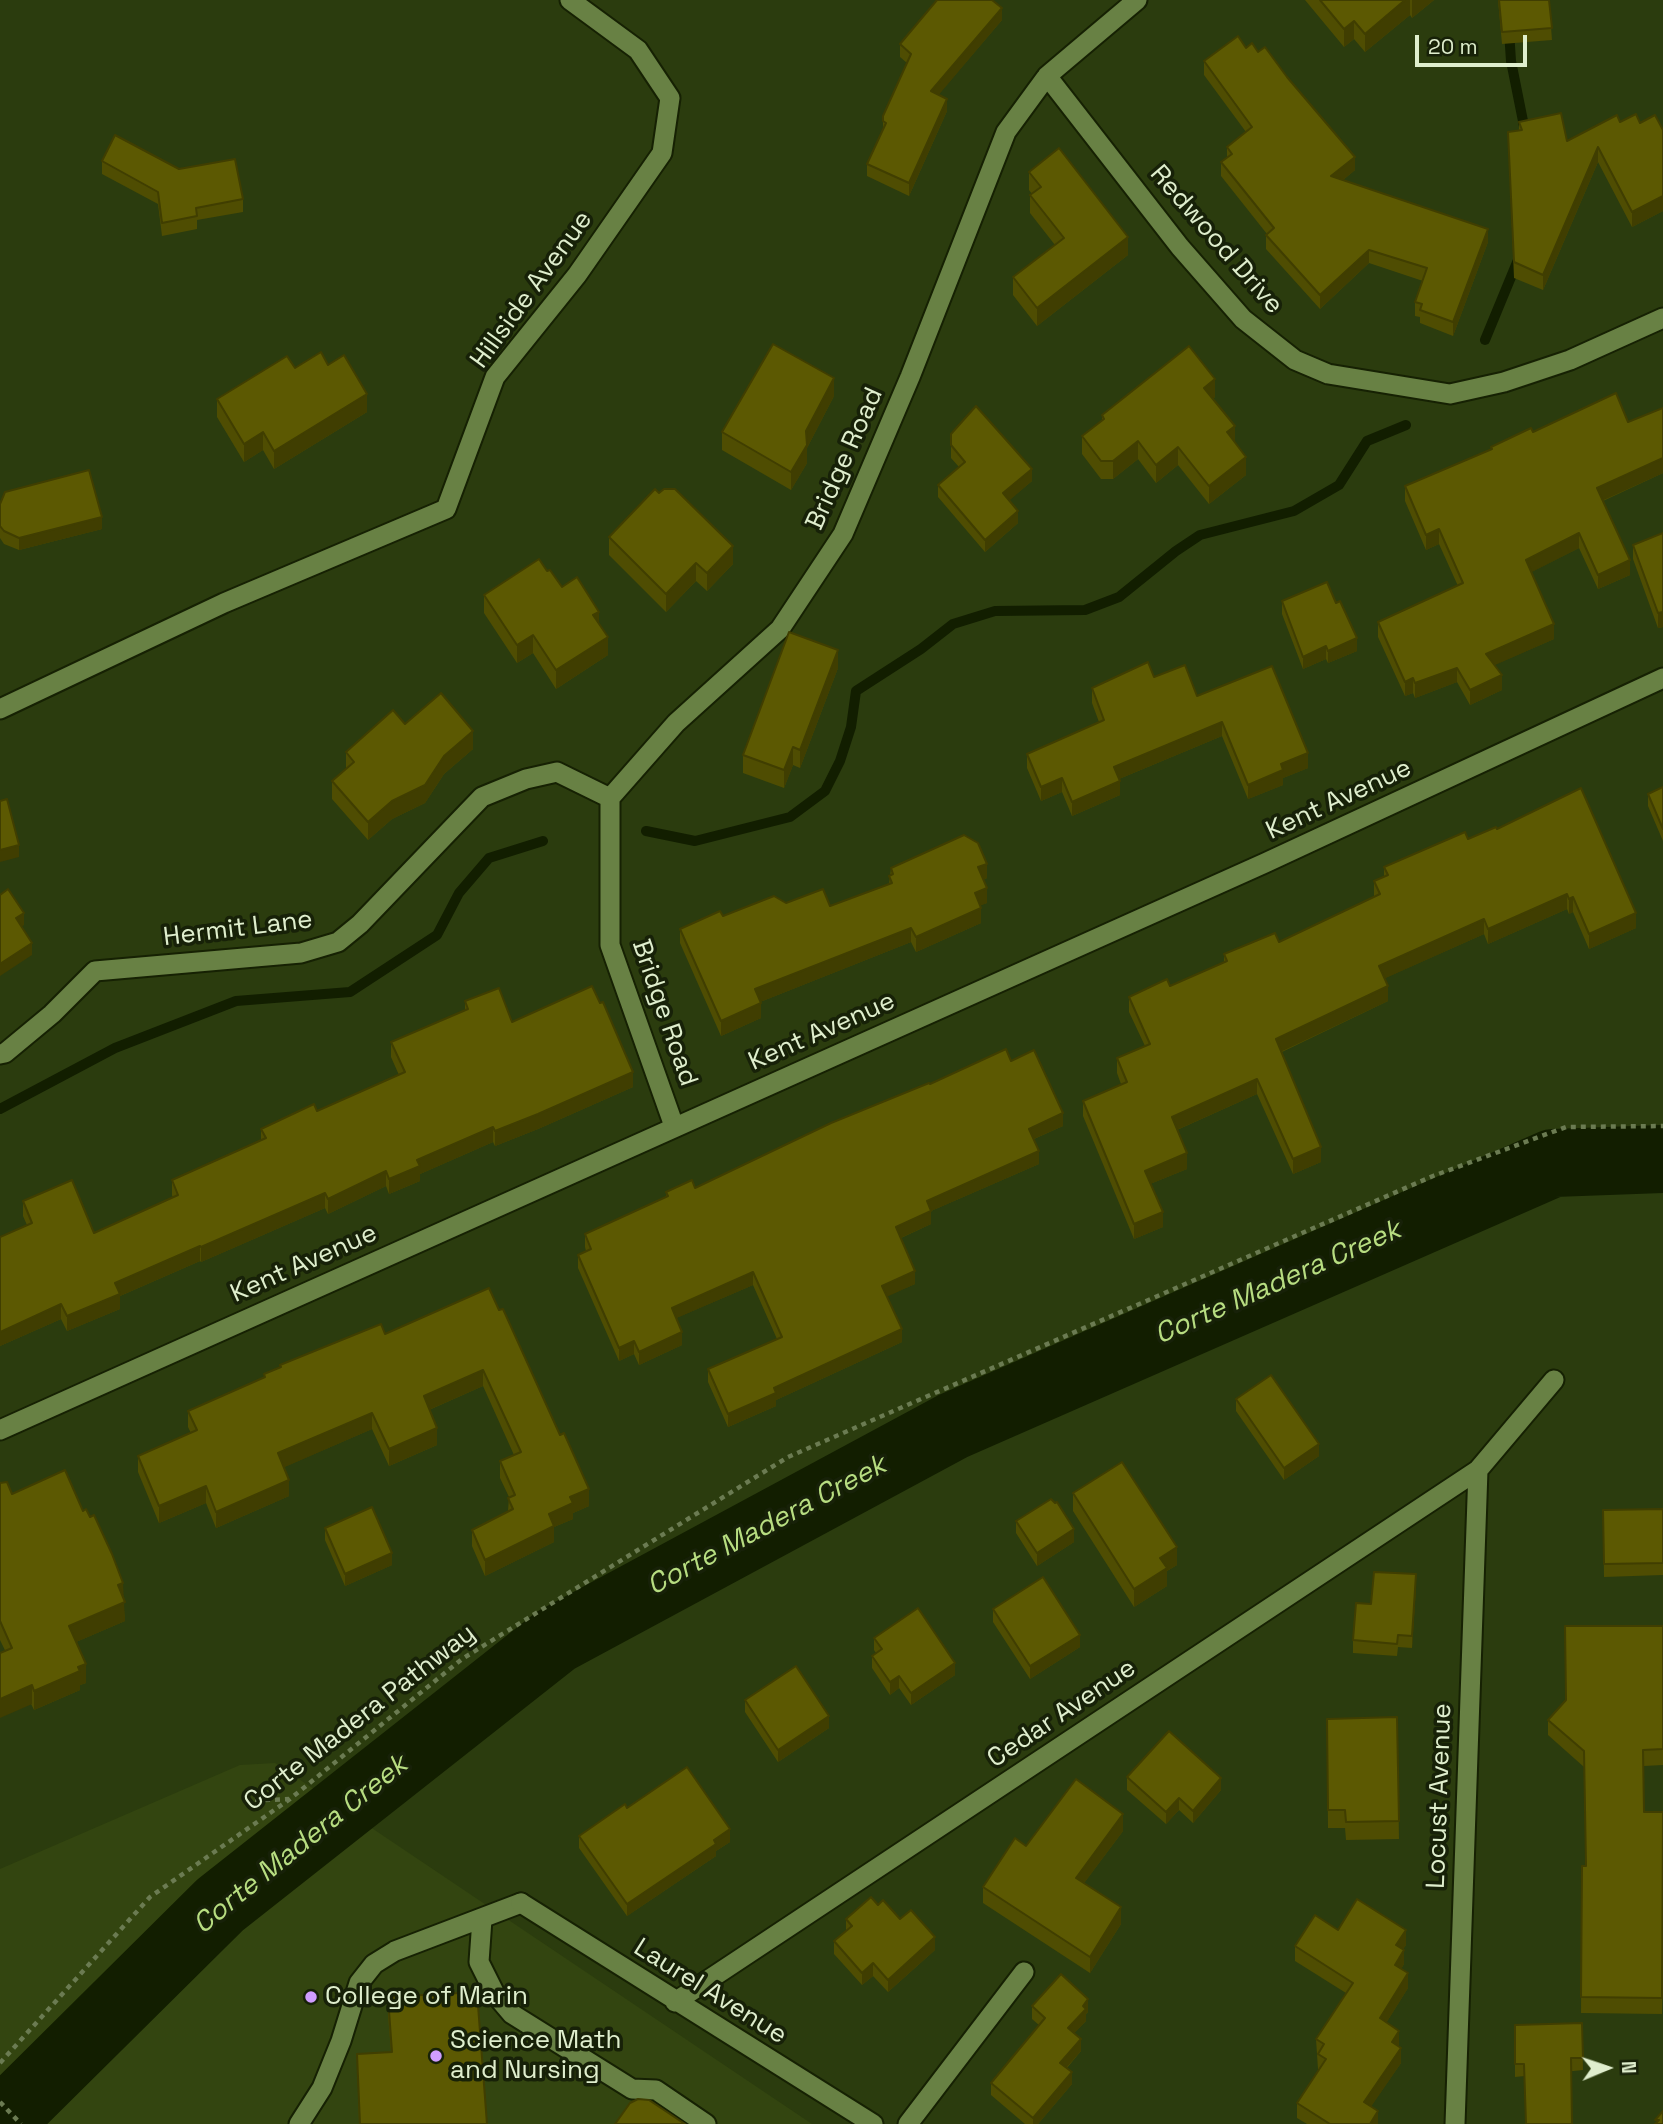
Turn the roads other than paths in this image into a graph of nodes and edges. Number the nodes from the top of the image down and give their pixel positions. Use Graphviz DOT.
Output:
graph roads {
  1 [pos="570,0"];
  2 [pos="1137,0"];
  3 [pos="1047,76"];
  4 [pos="1663,318"];
  5 [pos="1663,678"];
  6 [pos="0,709"];
  7 [pos="610,798"];
  8 [pos="0,1054"];
  9 [pos="674,1126"];
  10 [pos="1554,1380"];
  11 [pos="0,1430"];
  12 [pos="1478,1470"];
  13 [pos="482,1920"];
  14 [pos="1024,1972"];
  15 [pos="675,2002"];
  16 [pos="299,2124"];
  17 [pos="706,2124"];
  18 [pos="873,2124"];
  19 [pos="908,2124"];
  20 [pos="1455,2124"];
  1 -- 6 [label="street, Hillside Avenue"];
  2 -- 3 [label="street, Bridge Road"];
  3 -- 4 [label="street, Redwood Drive"];
  3 -- 7 [label="street, Bridge Road"];
  5 -- 9 [label="street, Kent Avenue"];
  7 -- 8 [label="street, Hermit Lane"];
  7 -- 9 [label="street, Bridge Road"];
  9 -- 11 [label="street, Kent Avenue"];
  10 -- 12 [label="street, Cedar Avenue"];
  12 -- 15 [label="street, Cedar Avenue"];
  12 -- 20 [label="street, Locust Avenue"];
  13 -- 15 [label="street, Laurel Avenue"];
  13 -- 16 [label="street"];
  13 -- 17 [label="street"];
  14 -- 19 [label="street"];
  15 -- 18 [label="street, Laurel Avenue"];
}
